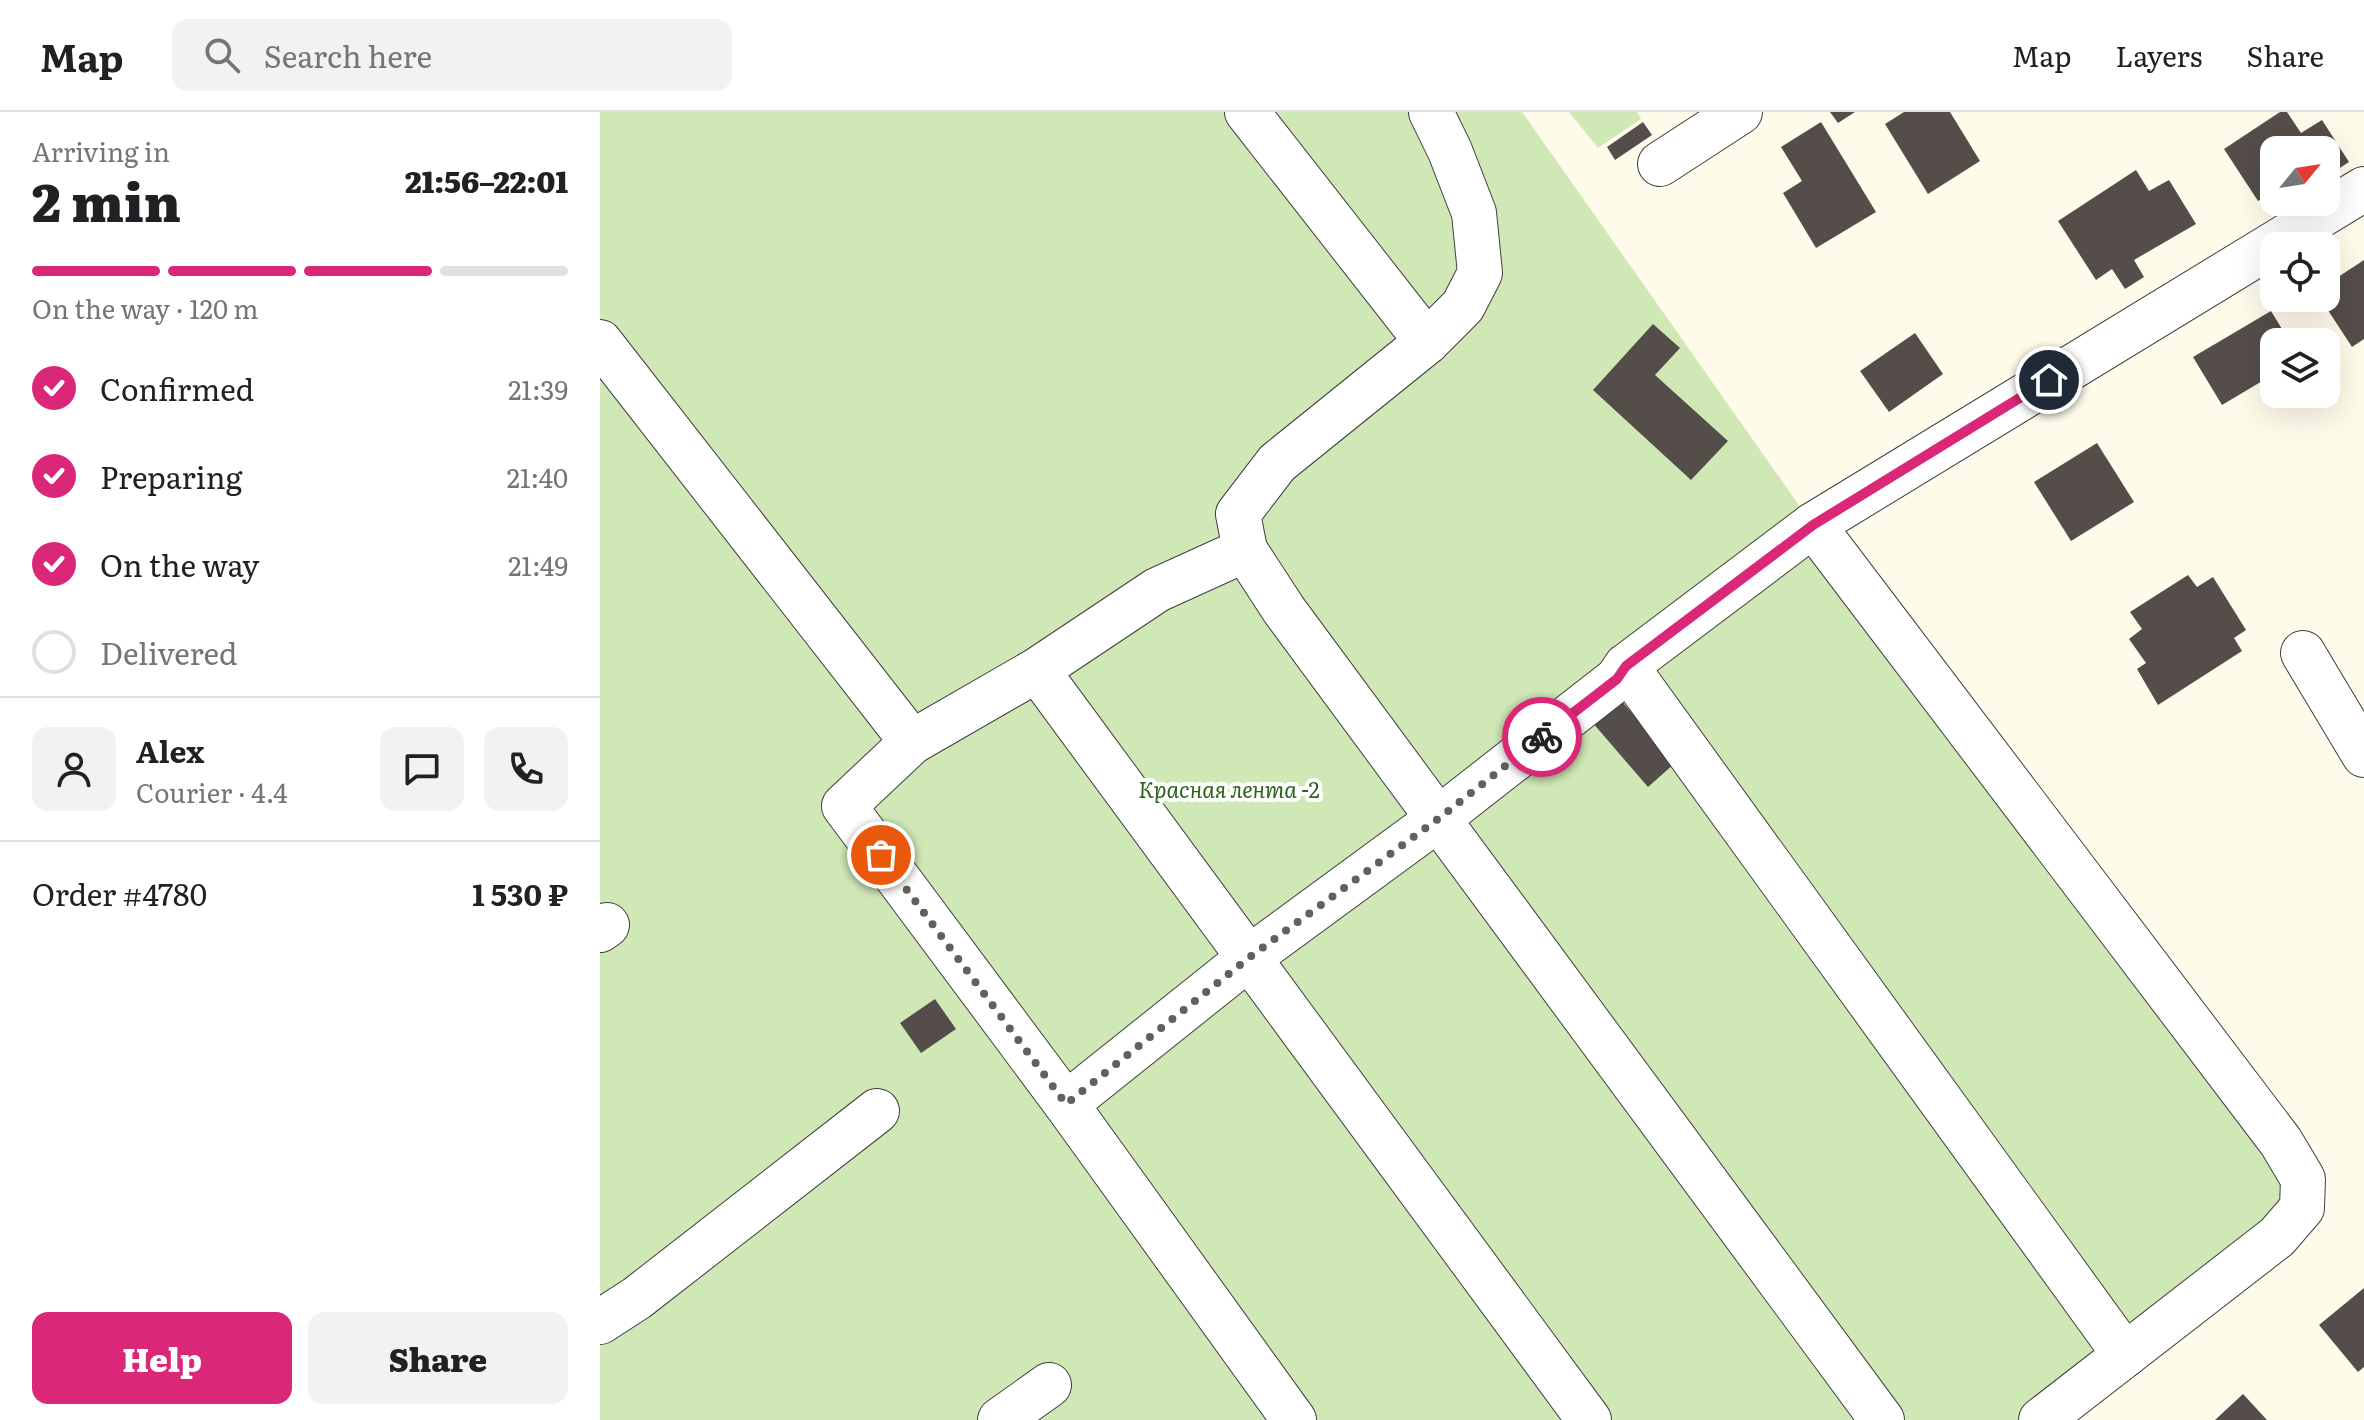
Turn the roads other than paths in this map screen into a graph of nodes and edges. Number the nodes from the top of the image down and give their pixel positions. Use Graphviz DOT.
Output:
graph roads {
  1 [pos="1247,112"];
  2 [pos="1431,112"];
  3 [pos="1740,112"];
  4 [pos="1660,164"];
  5 [pos="2364,189"];
  6 [pos="600,342"];
  7 [pos="1427,342"];
  8 [pos="1813,525"];
  9 [pos="1245,550"];
  10 [pos="2303,653"];
  11 [pos="1626,666"];
  12 [pos="1037,670"];
  13 [pos="912,742"];
  14 [pos="2364,755"];
  15 [pos="1438,819"];
  16 [pos="1250,957"];
  17 [pos="1066,1104"];
  18 [pos="877,1111"];
  19 [pos="600,1322"];
  20 [pos="2125,1355"];
  21 [pos="1049,1385"];
  22 [pos="1000,1420"];
  23 [pos="1294,1420"];
  24 [pos="1589,1420"];
  25 [pos="1882,1420"];
  26 [pos="2041,1420"];
  1 -- 7 [label="street"];
  2 -- 7 [label="street"];
  3 -- 4 [label="street"];
  5 -- 8 [label="street"];
  6 -- 13 [label="street"];
  7 -- 9 [label="street"];
  8 -- 11 [label="street"];
  8 -- 20 [label="street"];
  9 -- 12 [label="street"];
  9 -- 15 [label="street"];
  10 -- 14 [label="street"];
  11 -- 15 [label="street"];
  11 -- 20 [label="street"];
  12 -- 13 [label="street"];
  12 -- 16 [label="street"];
  13 -- 17 [label="street"];
  15 -- 16 [label="street"];
  15 -- 25 [label="street"];
  16 -- 17 [label="street"];
  16 -- 24 [label="street"];
  17 -- 23 [label="street"];
  18 -- 19 [label="street"];
  20 -- 26 [label="street"];
  21 -- 22 [label="street"];
}
